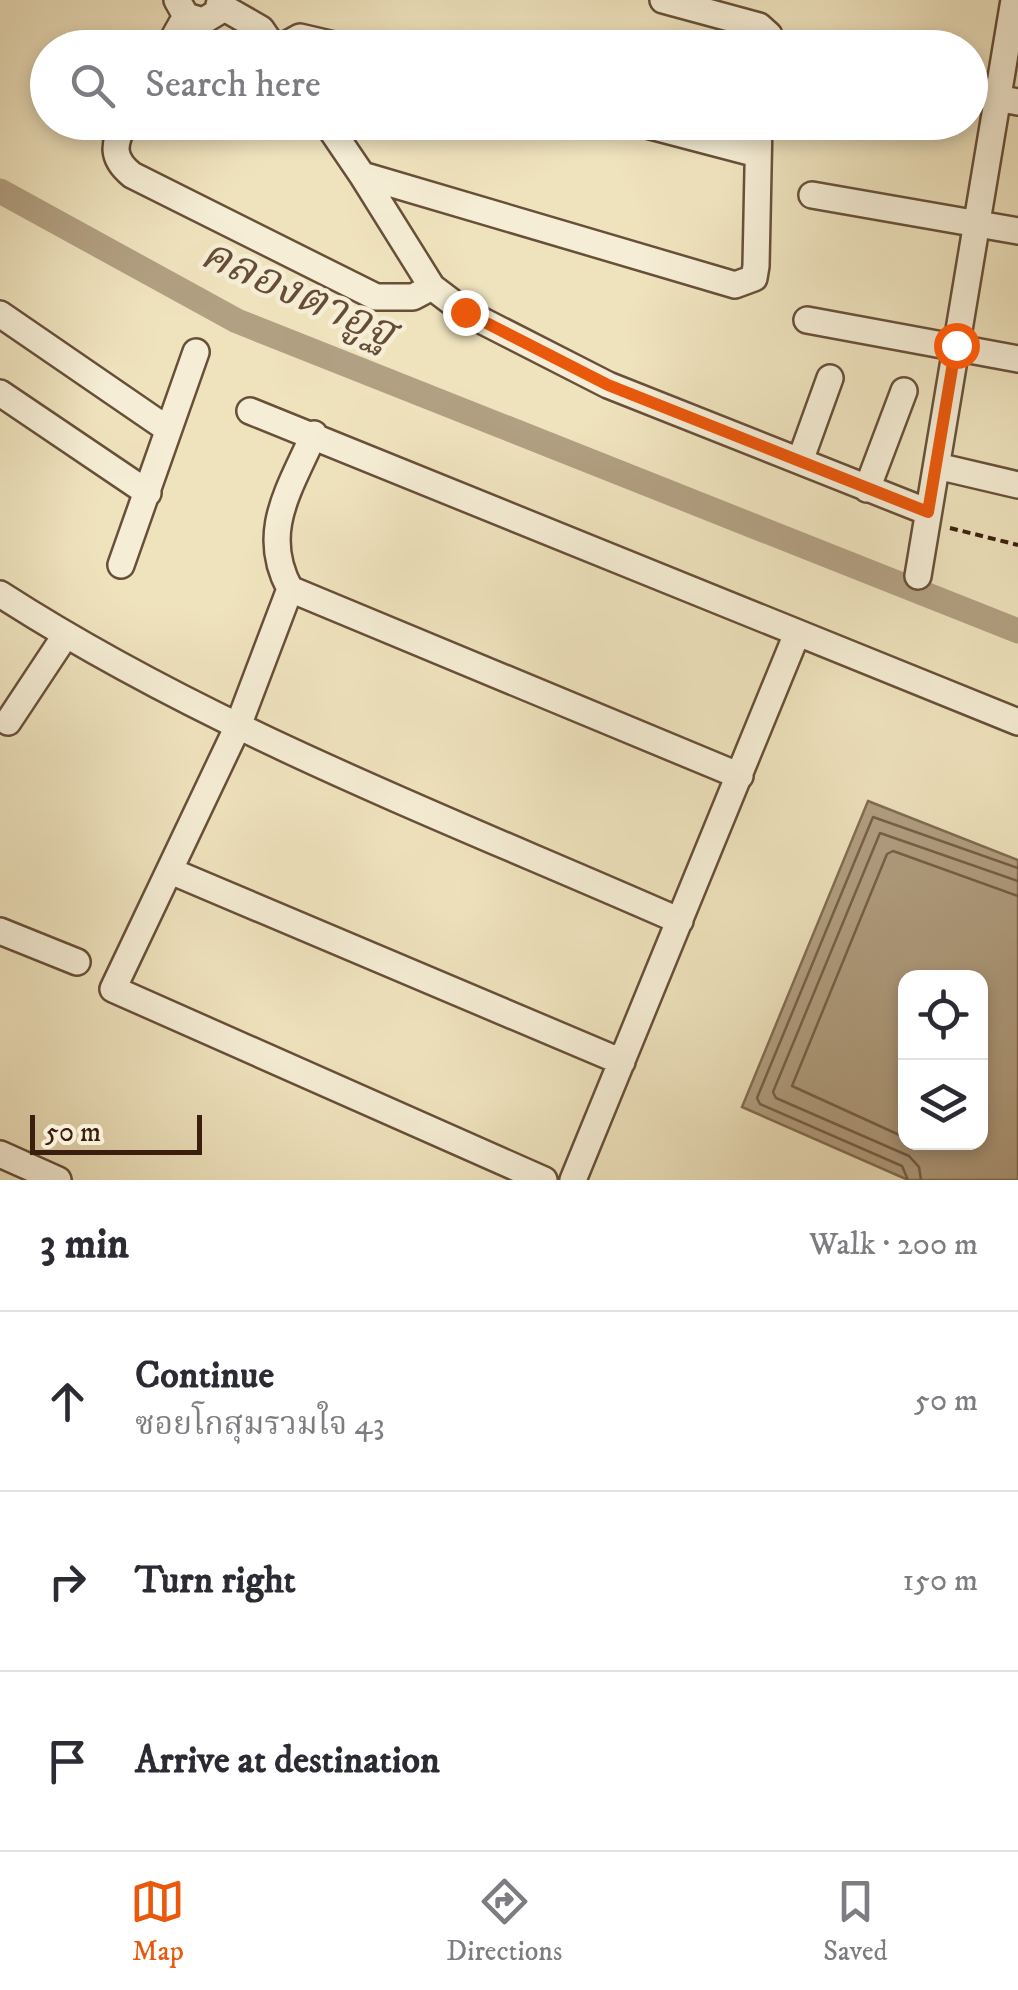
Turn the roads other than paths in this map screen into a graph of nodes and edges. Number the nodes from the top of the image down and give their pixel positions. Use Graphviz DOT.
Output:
graph roads {
  1 [pos="662,0"];
  2 [pos="1014,0"];
  3 [pos="220,3"];
  4 [pos="182,8"];
  5 [pos="262,30"];
  6 [pos="764,30"];
  7 [pos="1008,100"];
  8 [pos="116,140"];
  9 [pos="338,140"];
  10 [pos="703,140"];
  11 [pos="757,140"];
  12 [pos="756,154"];
  13 [pos="362,174"];
  14 [pos="812,195"];
  15 [pos="977,222"];
  16 [pos="1018,231"];
  17 [pos="432,287"];
  18 [pos="0,314"];
  19 [pos="807,320"];
  20 [pos="956,345"];
  21 [pos="196,352"];
  22 [pos="1018,360"];
  23 [pos="830,378"];
  24 [pos="904,391"];
  25 [pos="0,393"];
  26 [pos="250,410"];
  27 [pos="166,428"];
  28 [pos="314,434"];
  29 [pos="800,461"];
  30 [pos="936,466"];
  31 [pos="1018,485"];
  32 [pos="868,490"];
  33 [pos="148,492"];
  34 [pos="928,517"];
  35 [pos="122,565"];
  36 [pos="918,576"];
  37 [pos="290,589"];
  38 [pos="0,594"];
  39 [pos="66,636"];
  40 [pos="796,636"];
  41 [pos="8,722"];
  42 [pos="1018,722"];
  43 [pos="238,726"];
  44 [pos="740,776"];
  45 [pos="173,872"];
  46 [pos="680,922"];
  47 [pos="0,931"];
  48 [pos="77,962"];
  49 [pos="622,1062"];
  50 [pos="0,1154"];
  51 [pos="58,1180"];
  52 [pos="544,1180"];
  53 [pos="573,1180"];
  1 -- 6 [label="street"];
  2 -- 7 [label="street"];
  3 -- 4 [label="street"];
  3 -- 5 [label="street"];
  7 -- 15 [label="street"];
  8 -- 17 [label="street"];
  9 -- 13 [label="street"];
  10 -- 12 [label="street"];
  11 -- 12 [label="street"];
  12 -- 13 [label="street"];
  13 -- 17 [label="street"];
  14 -- 15 [label="street"];
  15 -- 16 [label="street"];
  15 -- 20 [label="street"];
  17 -- 29 [label="street"];
  18 -- 27 [label="street"];
  19 -- 20 [label="street"];
  20 -- 22 [label="street"];
  20 -- 30 [label="street"];
  21 -- 27 [label="street"];
  23 -- 29 [label="street"];
  24 -- 32 [label="street"];
  25 -- 33 [label="street"];
  26 -- 28 [label="street"];
  27 -- 33 [label="street"];
  28 -- 37 [label="street"];
  28 -- 40 [label="street"];
  29 -- 32 [label="street"];
  30 -- 31 [label="street"];
  30 -- 34 [label="street"];
  32 -- 34 [label="street"];
  33 -- 35 [label="street"];
  34 -- 36 [label="street"];
  37 -- 43 [label="street"];
  37 -- 44 [label="street"];
  38 -- 39 [label="street"];
  39 -- 41 [label="street"];
  39 -- 43 [label="street"];
  40 -- 42 [label="street"];
  40 -- 44 [label="street"];
  43 -- 45 [label="street"];
  43 -- 46 [label="street"];
  44 -- 46 [label="street"];
  45 -- 49 [label="street"];
  45 -- 52 [label="street"];
  46 -- 49 [label="street"];
  47 -- 48 [label="street"];
  49 -- 53 [label="street"];
  50 -- 51 [label="street"];
}
